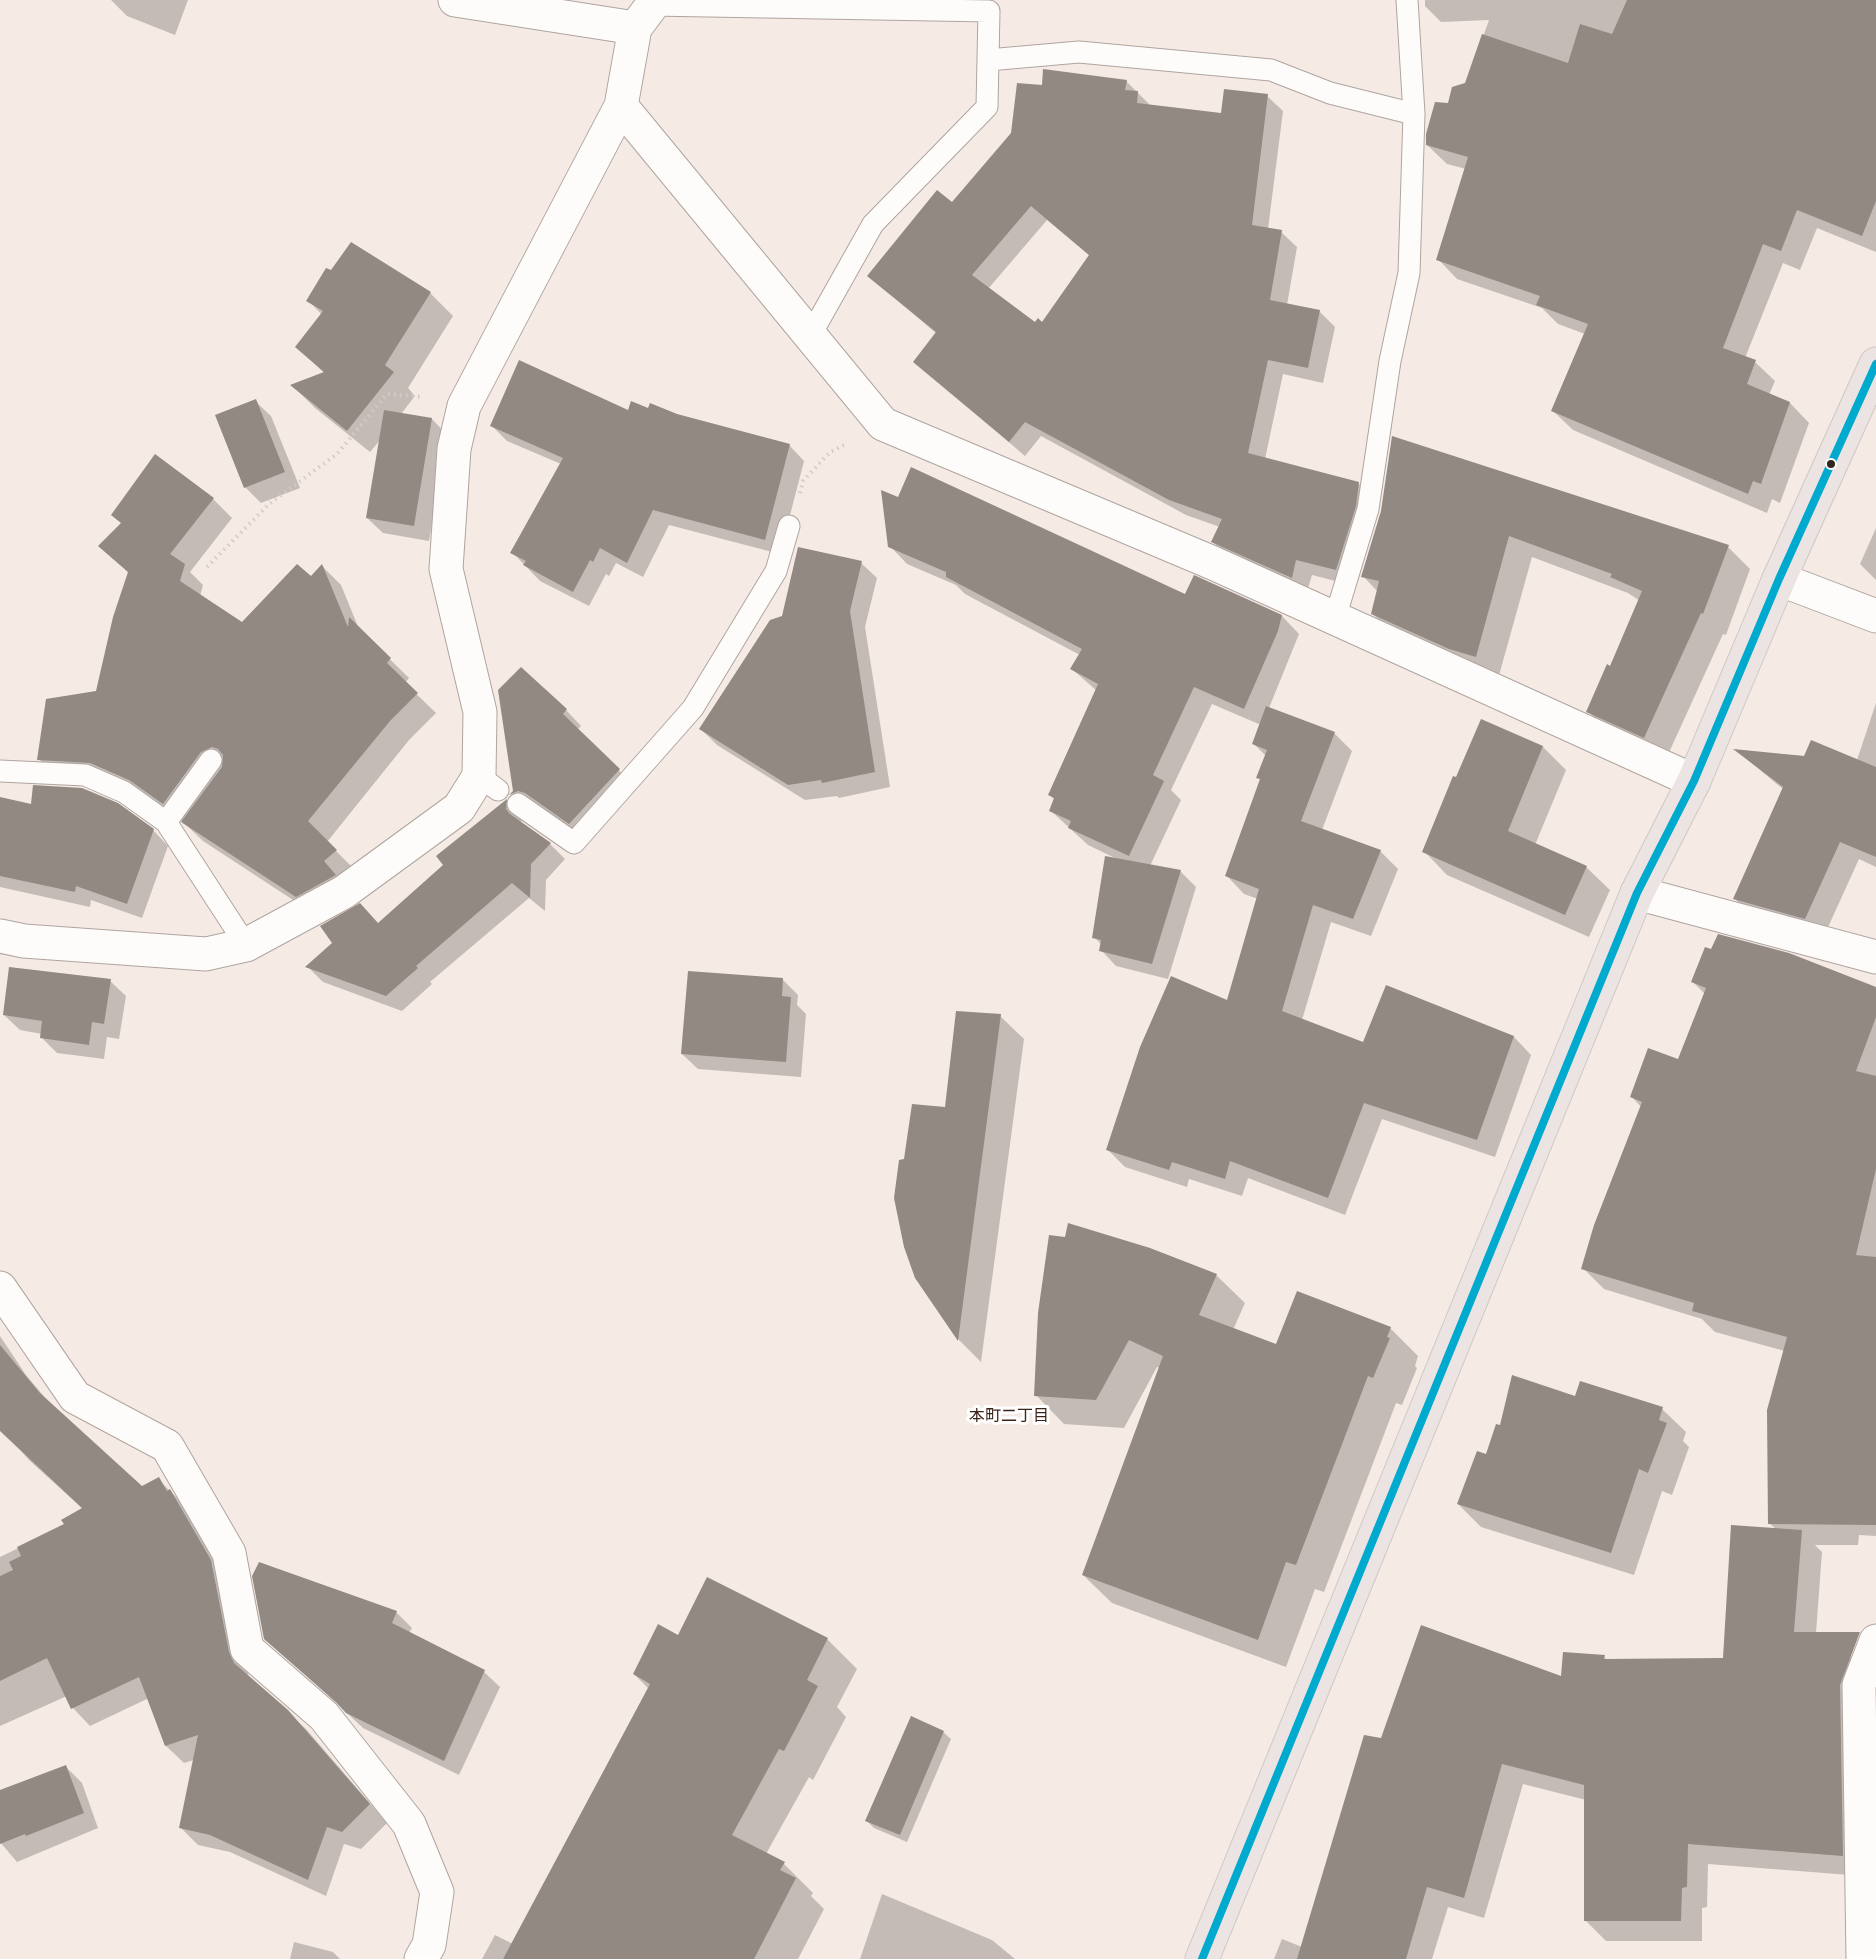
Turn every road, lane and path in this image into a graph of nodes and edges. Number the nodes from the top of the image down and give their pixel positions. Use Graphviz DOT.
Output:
graph roads {
  1 [pos="455,0"];
  2 [pos="1407,0"];
  3 [pos="648,11"];
  4 [pos="988,60"];
  5 [pos="621,106"];
  6 [pos="1414,114"];
  7 [pos="810,336"];
  8 [pos="1876,364"];
  9 [pos="387,394"];
  10 [pos="883,424"];
  11 [pos="789,525"];
  12 [pos="207,567"];
  13 [pos="1779,579"];
  14 [pos="1876,616"];
  15 [pos="1335,618"];
  16 [pos="211,760"];
  17 [pos="0,771"];
  18 [pos="1694,782"];
  19 [pos="518,804"];
  20 [pos="166,822"];
  21 [pos="1637,893"];
  22 [pos="0,936"];
  23 [pos="246,945"];
  24 [pos="1876,957"];
  25 [pos="0,1288"];
  26 [pos="1876,1641"];
  27 [pos="421,1959"];
  28 [pos="1202,1959"];
  29 [pos="1863,1959"];
  1 -- 3 [label="street"];
  2 -- 6 [label="lane"];
  3 -- 4 [label="lane"];
  3 -- 5 [label="street"];
  4 -- 6 [label="lane"];
  4 -- 7 [label="lane"];
  5 -- 7 [label="street"];
  5 -- 23 [label="street"];
  6 -- 15 [label="lane"];
  7 -- 10 [label="street"];
  8 -- 13 [label="main road"];
  9 -- 12 [label="path"];
  10 -- 11 [label="path"];
  10 -- 15 [label="street"];
  11 -- 19 [label="lane"];
  13 -- 14 [label="street"];
  13 -- 18 [label="main road"];
  15 -- 18 [label="street"];
  16 -- 20 [label="lane"];
  17 -- 20 [label="lane"];
  18 -- 21 [label="main road"];
  20 -- 23 [label="lane"];
  21 -- 24 [label="street"];
  21 -- 28 [label="main road"];
  22 -- 23 [label="street"];
  25 -- 27 [label="street"];
  26 -- 29 [label="street"];
}
